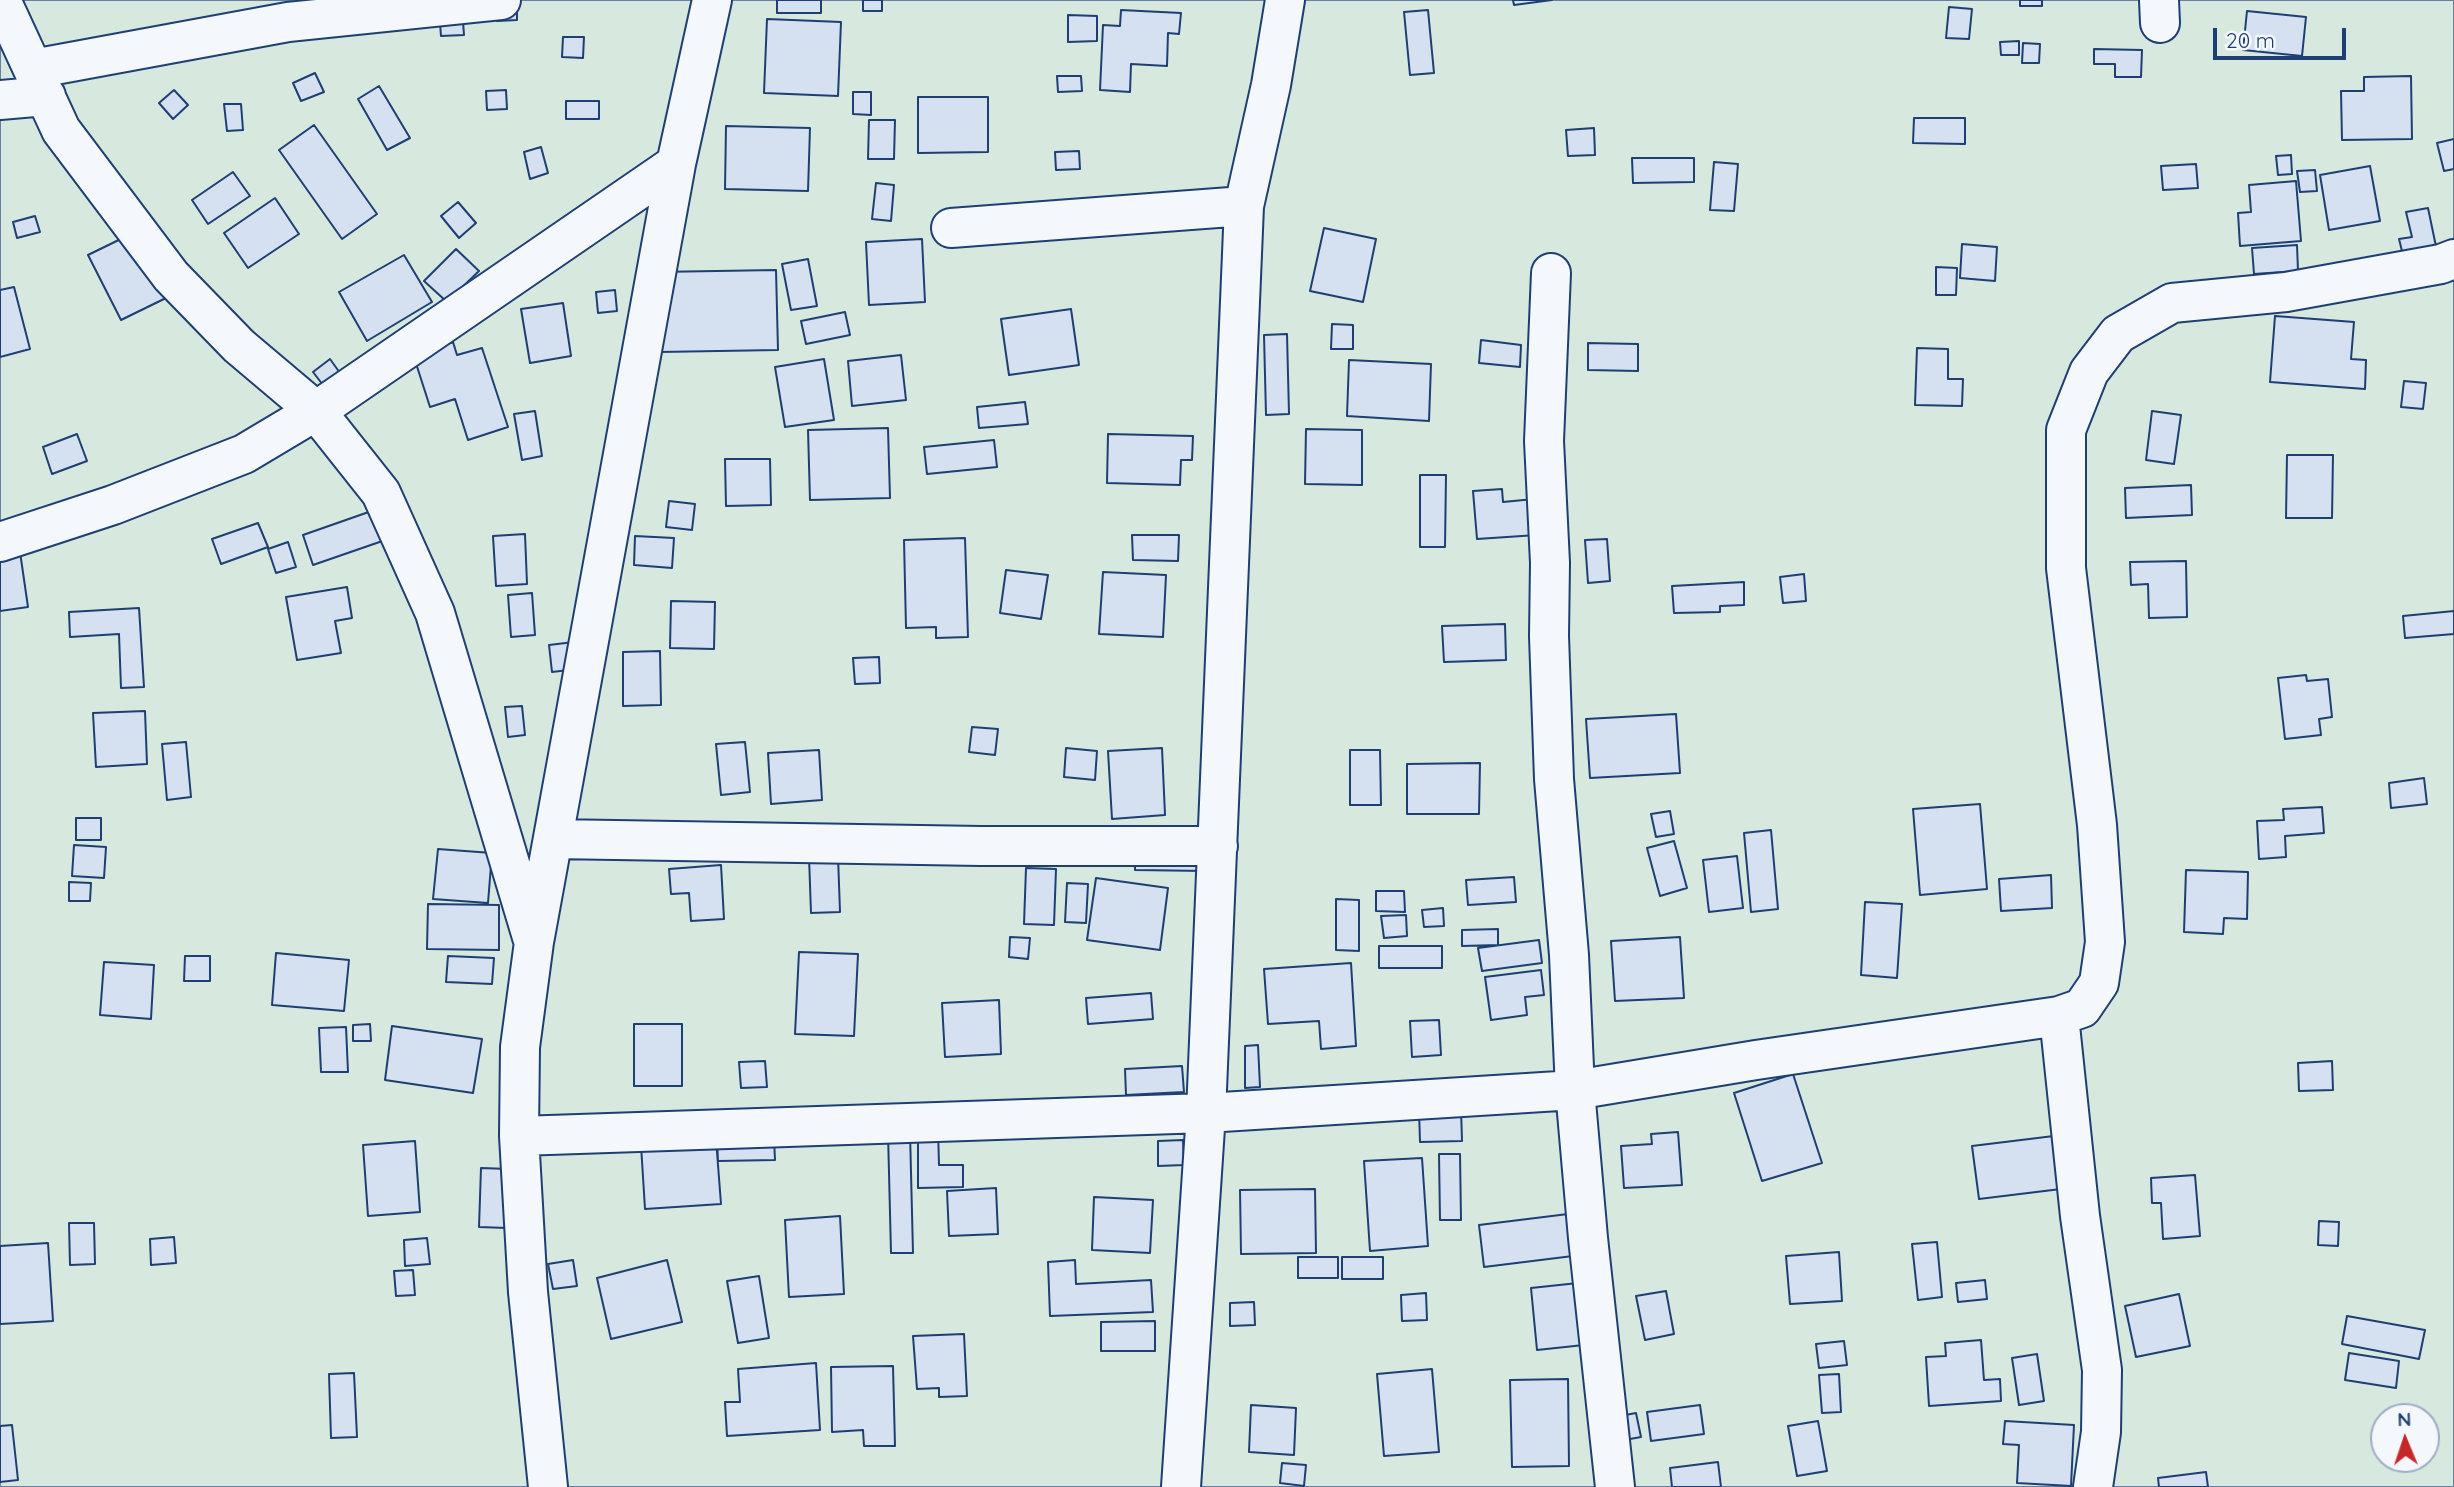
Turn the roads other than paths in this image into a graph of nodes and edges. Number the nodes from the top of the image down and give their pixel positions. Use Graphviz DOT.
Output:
graph roads {
  1 [pos="1,0"];
  2 [pos="501,0"];
  3 [pos="712,0"];
  4 [pos="1285,0"];
  5 [pos="39,83"];
  6 [pos="0,100"];
  7 [pos="676,164"];
  8 [pos="1244,206"];
  9 [pos="951,228"];
  10 [pos="2454,259"];
  11 [pos="1552,273"];
  12 [pos="316,411"];
  13 [pos="0,542"];
  14 [pos="554,839"];
  15 [pos="1218,846"];
  16 [pos="534,942"];
  17 [pos="2059,1016"];
  18 [pos="1575,1090"];
  19 [pos="1206,1113"];
  20 [pos="519,1136"];
  21 [pos="548,1487"];
  22 [pos="1181,1487"];
  23 [pos="1615,1487"];
  24 [pos="2093,1487"];
  1 -- 5 [label="street"];
  2 -- 5 [label="street"];
  3 -- 7 [label="street"];
  4 -- 8 [label="street"];
  5 -- 6 [label="street"];
  5 -- 12 [label="street"];
  7 -- 12 [label="street"];
  7 -- 14 [label="street"];
  8 -- 9 [label="street"];
  8 -- 15 [label="street"];
  10 -- 17 [label="street"];
  11 -- 18 [label="street"];
  12 -- 13 [label="street"];
  12 -- 16 [label="street"];
  14 -- 15 [label="street"];
  14 -- 16 [label="street"];
  15 -- 19 [label="street"];
  16 -- 20 [label="street"];
  17 -- 18 [label="street"];
  17 -- 24 [label="street"];
  18 -- 19 [label="street"];
  18 -- 23 [label="street"];
  19 -- 20 [label="street"];
  19 -- 22 [label="street"];
  20 -- 21 [label="street"];
}
